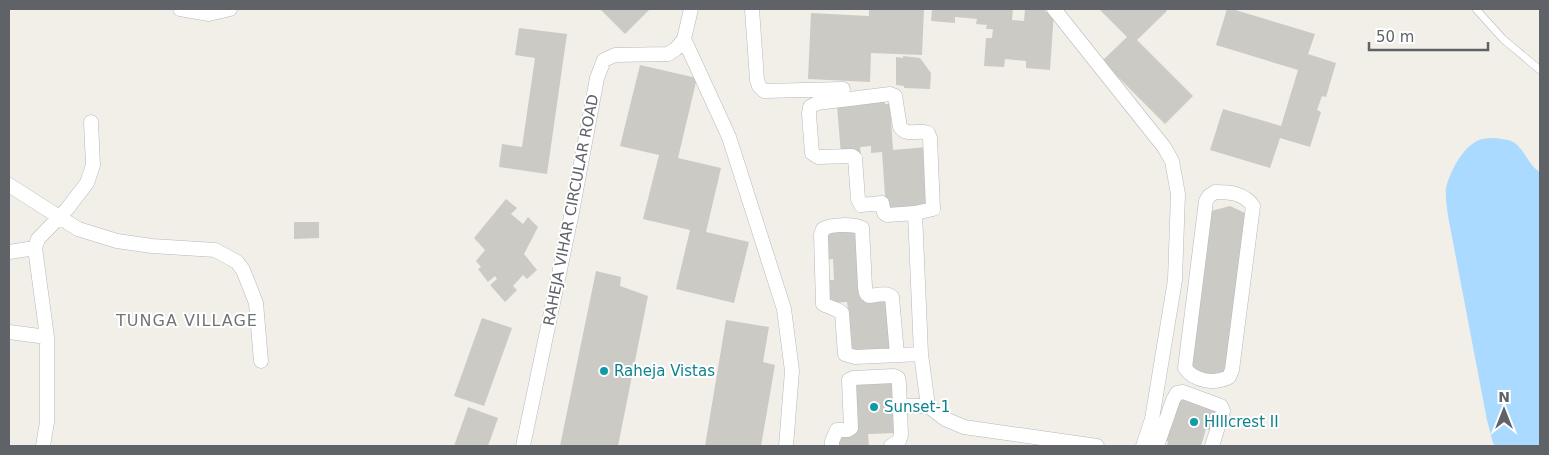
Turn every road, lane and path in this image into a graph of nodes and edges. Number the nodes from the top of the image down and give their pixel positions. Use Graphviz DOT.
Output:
graph roads {
  1 [pos="180,9"];
  2 [pos="230,9"];
  3 [pos="690,9"];
  4 [pos="752,9"];
  5 [pos="1054,9"];
  6 [pos="1476,9"];
  7 [pos="684,39"];
  8 [pos="1540,70"];
  9 [pos="843,90"];
  10 [pos="91,122"];
  11 [pos="9,185"];
  12 [pos="915,213"];
  13 [pos="60,217"];
  14 [pos="35,248"];
  15 [pos="9,252"];
  16 [pos="1174,280"];
  17 [pos="1195,284"];
  18 [pos="9,332"];
  19 [pos="47,337"];
  20 [pos="921,354"];
  21 [pos="897,355"];
  22 [pos="261,361"];
  23 [pos="900,406"];
  24 [pos="928,406"];
  25 [pos="43,446"];
  26 [pos="523,446"];
  27 [pos="786,446"];
  28 [pos="832,446"];
  29 [pos="891,446"];
  30 [pos="1097,446"];
  31 [pos="1143,446"];
  32 [pos="1157,446"];
  33 [pos="1212,446"];
  1 -- 2 [label="street"];
  3 -- 7 [label="street"];
  4 -- 9 [label="street"];
  5 -- 16 [label="street"];
  6 -- 8 [label="lane"];
  7 -- 26 [label="street, RAHEJA VIHAR CIRCULAR ROAD"];
  7 -- 27 [label="street"];
  10 -- 13 [label="street"];
  11 -- 13 [label="street"];
  12 -- 12 [label="street"];
  12 -- 20 [label="street"];
  13 -- 14 [label="street"];
  13 -- 22 [label="street"];
  14 -- 15 [label="street"];
  14 -- 19 [label="street"];
  16 -- 17 [label="street"];
  16 -- 31 [label="street"];
  17 -- 17 [label="street"];
  18 -- 19 [label="street"];
  19 -- 25 [label="street"];
  20 -- 21 [label="street"];
  20 -- 24 [label="street"];
  21 -- 21 [label="street"];
  23 -- 24 [label="street"];
  23 -- 28 [label="street"];
  23 -- 29 [label="street"];
  24 -- 30 [label="street"];
  32 -- 33 [label="street"];
}
